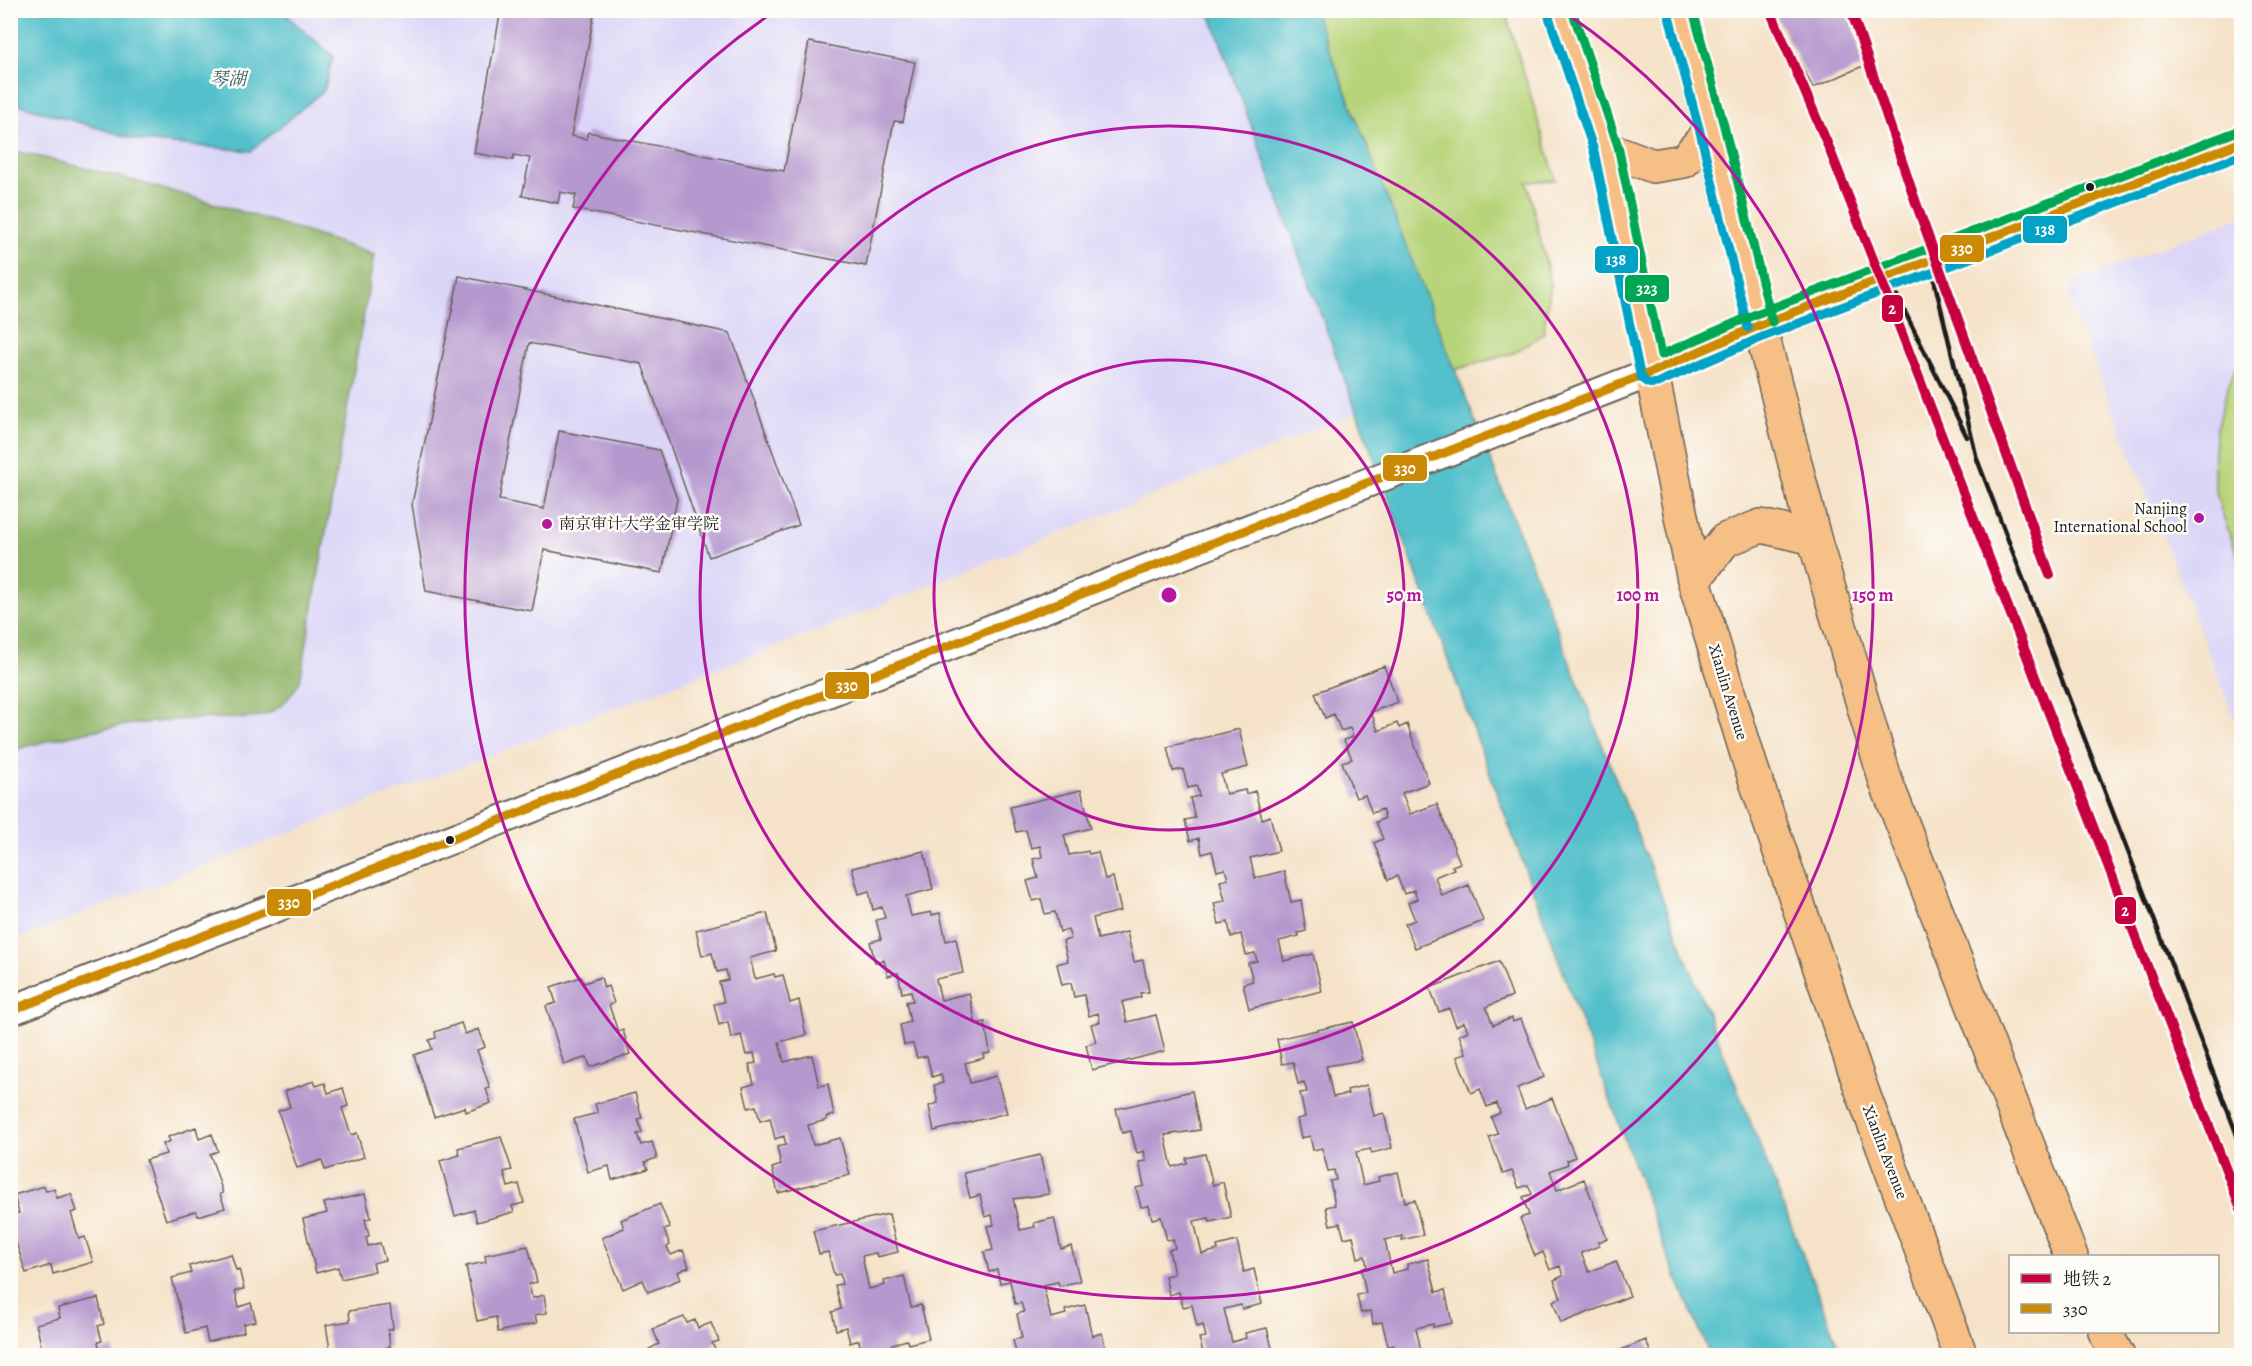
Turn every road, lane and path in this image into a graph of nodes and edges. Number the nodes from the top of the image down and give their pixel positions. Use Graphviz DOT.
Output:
graph roads {
  1 [pos="1559,10"];
  2 [pos="1680,10"];
  3 [pos="1712,129"];
  4 [pos="2241,142"];
  5 [pos="1606,148"];
  6 [pos="1760,325"];
  7 [pos="1652,372"];
  8 [pos="1814,538"];
  9 [pos="1694,580"];
  10 [pos="10,1011"];
  11 [pos="2070,1255"];
  12 [pos="2106,1333"];
  13 [pos="1961,1356"];
  14 [pos="2118,1356"];
  1 -- 5 [label="main road, Xianlin Avenue"];
  2 -- 3 [label="main road"];
  3 -- 5 [label="main road"];
  3 -- 6 [label="main road"];
  4 -- 6 [label="street"];
  5 -- 7 [label="main road, Xianlin Avenue"];
  6 -- 7 [label="street"];
  6 -- 8 [label="main road"];
  7 -- 9 [label="main road, Xianlin Avenue"];
  7 -- 10 [label="street"];
  8 -- 9 [label="main road"];
  8 -- 11 [label="main road"];
  9 -- 13 [label="main road, Xianlin Avenue"];
  12 -- 14 [label="main road"];
}
